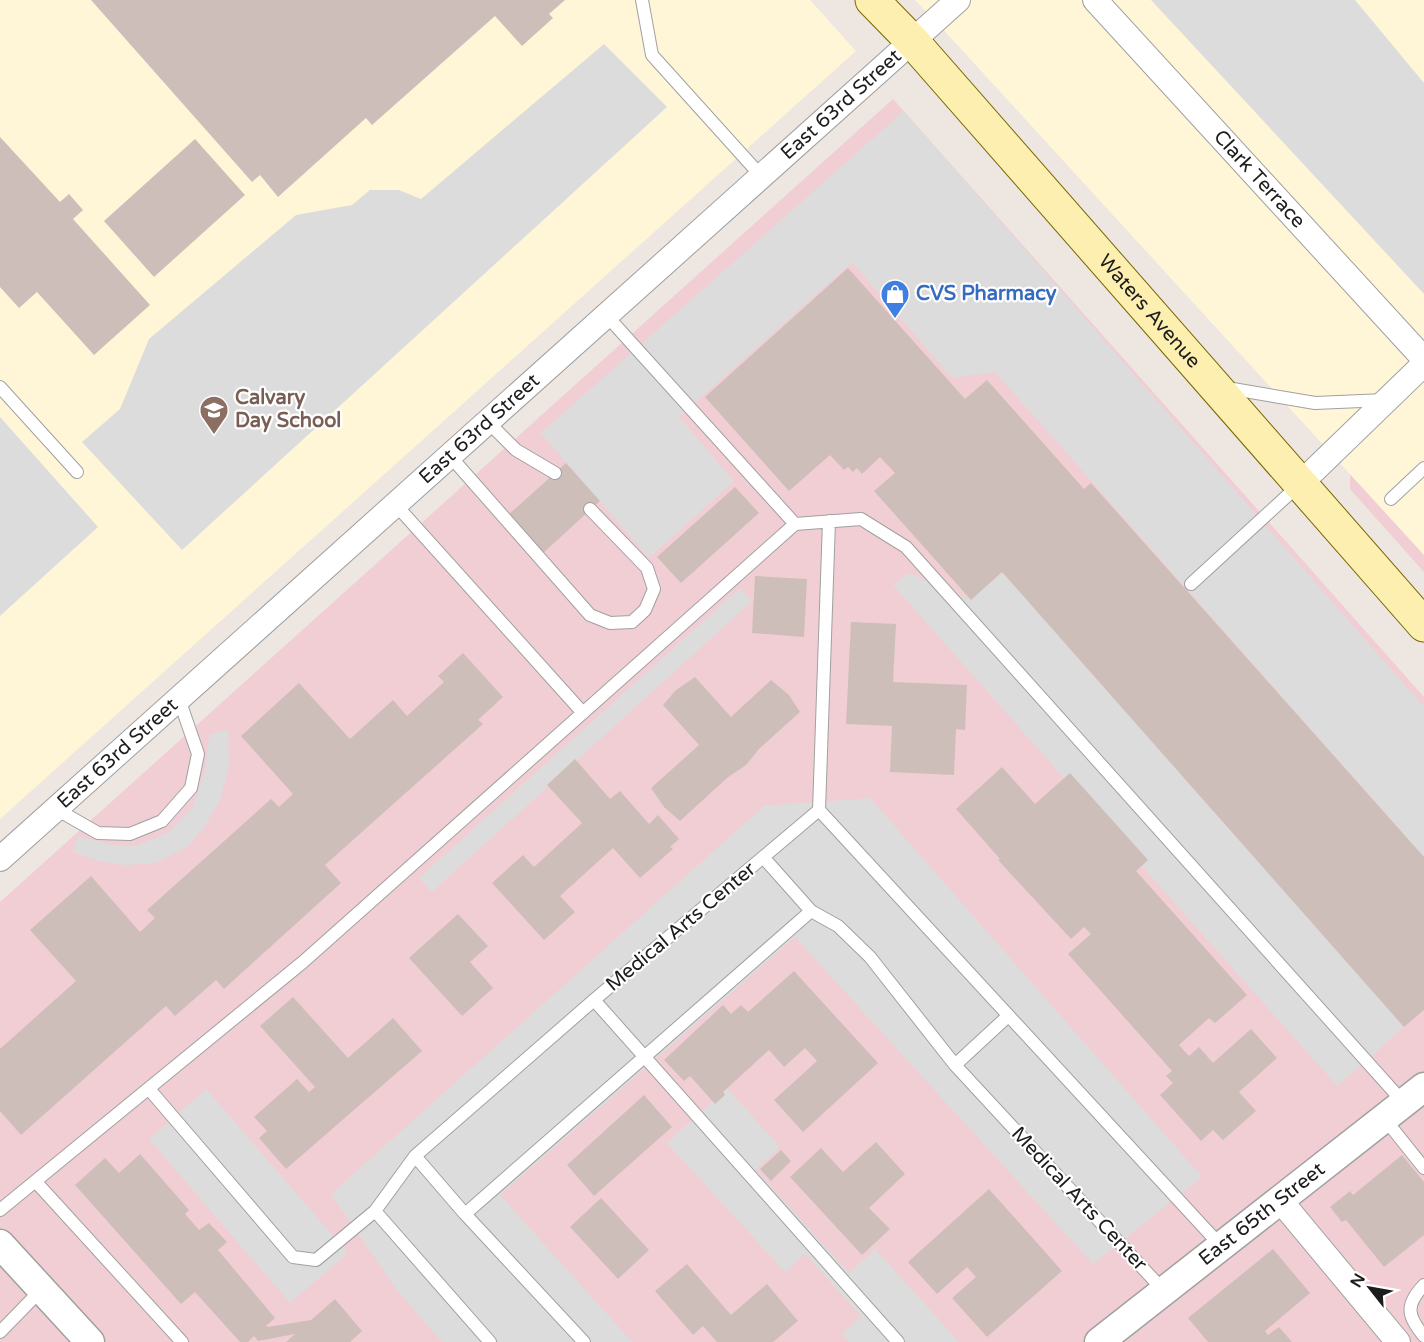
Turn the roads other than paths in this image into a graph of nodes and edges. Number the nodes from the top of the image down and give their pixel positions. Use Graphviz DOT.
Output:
graph roads {
  1 [pos="642,0"];
  2 [pos="872,0"];
  3 [pos="958,0"];
  4 [pos="1095,0"];
  5 [pos="913,42"];
  6 [pos="762,177"];
  7 [pos="607,316"];
  8 [pos="1424,359"];
  9 [pos="1424,364"];
  10 [pos="1214,385"];
  11 [pos="0,387"];
  12 [pos="1388,400"];
  13 [pos="488,422"];
  14 [pos="450,456"];
  15 [pos="1424,468"];
  16 [pos="77,471"];
  17 [pos="555,473"];
  18 [pos="1300,484"];
  19 [pos="1390,499"];
  20 [pos="396,505"];
  21 [pos="590,508"];
  22 [pos="829,521"];
  23 [pos="795,524"];
  24 [pos="1191,584"];
  25 [pos="1424,625"];
  26 [pos="179,699"];
  27 [pos="583,713"];
  28 [pos="56,809"];
  29 [pos="819,810"];
  30 [pos="764,857"];
  31 [pos="0,859"];
  32 [pos="811,911"];
  33 [pos="594,1000"];
  34 [pos="1008,1016"];
  35 [pos="644,1056"];
  36 [pos="955,1065"];
  37 [pos="149,1089"];
  38 [pos="1404,1103"];
  39 [pos="415,1156"];
  40 [pos="1424,1168"];
  41 [pos="36,1182"];
  42 [pos="1279,1200"];
  43 [pos="0,1210"];
  44 [pos="375,1211"];
  45 [pos="465,1214"];
  46 [pos="0,1244"];
  47 [pos="1221,1246"];
  48 [pos="1424,1286"];
  49 [pos="42,1289"];
  50 [pos="1165,1291"];
  51 [pos="0,1332"];
  52 [pos="1424,1336"];
  53 [pos="90,1342"];
  54 [pos="182,1342"];
  55 [pos="489,1342"];
  56 [pos="584,1342"];
  57 [pos="898,1342"];
  58 [pos="1099,1342"];
  59 [pos="1398,1342"];
  1 -- 6 [label="lane"];
  2 -- 5 [label="main road, Waters Avenue"];
  3 -- 5 [label="street, East 63rd Street"];
  4 -- 8 [label="street, Clark Terrace"];
  5 -- 6 [label="street, East 63rd Street"];
  5 -- 10 [label="main road, Waters Avenue"];
  6 -- 7 [label="street, East 63rd Street"];
  7 -- 13 [label="street, East 63rd Street"];
  7 -- 23 [label="lane"];
  9 -- 12 [label="street"];
  10 -- 12 [label="lane"];
  10 -- 18 [label="main road, Waters Avenue"];
  11 -- 16 [label="lane"];
  12 -- 18 [label="street"];
  13 -- 14 [label="street, East 63rd Street"];
  13 -- 17 [label="lane"];
  14 -- 20 [label="street, East 63rd Street"];
  14 -- 21 [label="lane"];
  15 -- 19 [label="lane"];
  18 -- 24 [label="lane"];
  18 -- 25 [label="main road, Waters Avenue"];
  20 -- 26 [label="street, East 63rd Street"];
  20 -- 27 [label="lane"];
  22 -- 23 [label="lane"];
  22 -- 29 [label="lane"];
  22 -- 38 [label="lane"];
  23 -- 27 [label="lane"];
  26 -- 28 [label="street, East 63rd Street"];
  26 -- 28 [label="lane"];
  27 -- 37 [label="lane"];
  28 -- 31 [label="street, East 63rd Street"];
  29 -- 30 [label="lane"];
  29 -- 34 [label="lane"];
  30 -- 32 [label="lane, Medical Arts Center"];
  30 -- 33 [label="lane, Medical Arts Center"];
  32 -- 35 [label="lane"];
  32 -- 36 [label="lane, Medical Arts Center"];
  33 -- 35 [label="lane"];
  33 -- 39 [label="lane, Medical Arts Center"];
  34 -- 36 [label="lane"];
  34 -- 47 [label="lane"];
  35 -- 45 [label="lane"];
  35 -- 57 [label="lane"];
  36 -- 50 [label="lane, Medical Arts Center"];
  37 -- 41 [label="lane"];
  37 -- 44 [label="lane, Medical Arts Center"];
  38 -- 40 [label="lane"];
  38 -- 42 [label="street, East 65th Street"];
  39 -- 44 [label="lane, Medical Arts Center"];
  39 -- 45 [label="lane"];
  41 -- 43 [label="lane"];
  41 -- 54 [label="lane"];
  42 -- 47 [label="street, East 65th Street"];
  42 -- 59 [label="street"];
  44 -- 55 [label="lane"];
  45 -- 56 [label="lane"];
  46 -- 49 [label="street"];
  47 -- 50 [label="street, East 65th Street"];
  48 -- 52 [label="lane"];
  49 -- 51 [label="lane"];
  49 -- 53 [label="street"];
  50 -- 58 [label="street, East 65th Street"];
}
